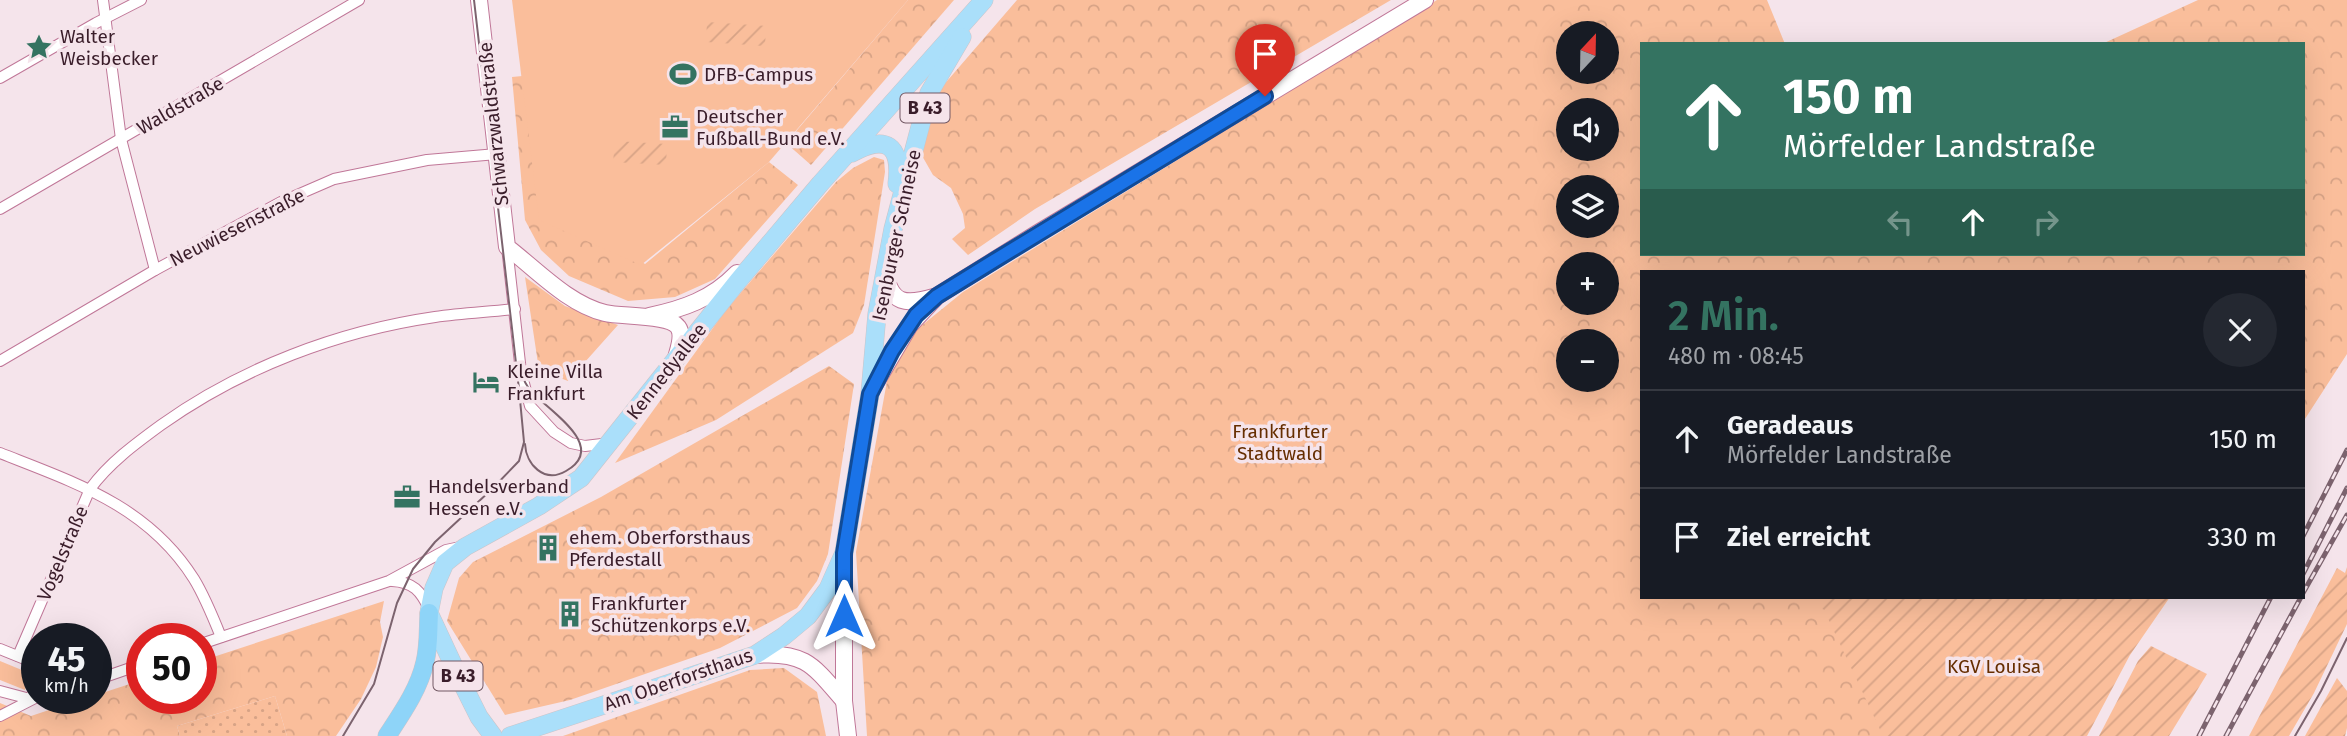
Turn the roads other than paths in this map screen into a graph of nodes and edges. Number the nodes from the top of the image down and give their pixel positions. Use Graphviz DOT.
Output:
graph roads {
  1 [pos="103,0"];
  2 [pos="141,0"];
  3 [pos="359,0"];
  4 [pos="479,0"];
  5 [pos="984,0"];
  6 [pos="1425,0"];
  7 [pos="105,19"];
  8 [pos="0,78"];
  9 [pos="121,139"];
  10 [pos="497,154"];
  11 [pos="845,156"];
  12 [pos="0,209"];
  13 [pos="891,240"];
  14 [pos="507,247"];
  15 [pos="759,259"];
  16 [pos="155,270"];
  17 [pos="885,272"];
  18 [pos="937,296"];
  19 [pos="515,309"];
  20 [pos="641,317"];
  21 [pos="676,358"];
  22 [pos="0,362"];
  23 [pos="870,394"];
  24 [pos="610,443"];
  25 [pos="0,453"];
  26 [pos="90,489"];
  27 [pos="465,547"];
  28 [pos="844,553"];
  29 [pos="389,581"];
  30 [pos="429,611"];
  31 [pos="41,623"];
  32 [pos="221,637"];
  33 [pos="217,638"];
  34 [pos="0,649"];
  35 [pos="755,655"];
  36 [pos="21,658"];
  37 [pos="0,691"];
  38 [pos="21,695"];
  39 [pos="844,701"];
  40 [pos="21,705"];
  41 [pos="0,716"];
  42 [pos="387,736"];
  43 [pos="493,736"];
  44 [pos="510,736"];
  45 [pos="848,736"];
  1 -- 7 [label="street"];
  2 -- 7 [label="street"];
  3 -- 9 [label="street, Waldstraße"];
  4 -- 10 [label="main road, Schwarzwaldstraße"];
  5 -- 11 [label="main road, Kennedyallee / B 43"];
  5 -- 13 [label="main road, Isenburger Schneise / B 43"];
  6 -- 18 [label="main road"];
  7 -- 8 [label="street"];
  7 -- 9 [label="street"];
  9 -- 12 [label="street, Waldstraße"];
  9 -- 16 [label="street"];
  10 -- 14 [label="main road, Schwarzwaldstraße"];
  10 -- 16 [label="street, Neuwiesenstraße"];
  11 -- 13 [label="main road"];
  11 -- 15 [label="main road, Kennedyallee / B 43"];
  13 -- 17 [label="main road, Isenburger Schneise / B 43"];
  14 -- 19 [label="street, Schwarzwaldstraße"];
  14 -- 20 [label="main road"];
  15 -- 20 [label="main road"];
  15 -- 21 [label="main road, Kennedyallee / B 43"];
  16 -- 22 [label="street, Neuwiesenstraße"];
  17 -- 18 [label="main road"];
  17 -- 23 [label="main road, Isenburger Schneise / B 43"];
  18 -- 23 [label="main road"];
  19 -- 24 [label="street, Schwarzwaldstraße"];
  19 -- 26 [label="street, Vogelstraße"];
  20 -- 21 [label="main road"];
  21 -- 24 [label="main road, Kennedyallee / B 43"];
  23 -- 28 [label="main road, Isenburger Schneise / B 43"];
  24 -- 27 [label="main road, Kennedyallee / B 43"];
  25 -- 26 [label="street"];
  26 -- 31 [label="street, Vogelstraße"];
  26 -- 32 [label="street"];
  27 -- 29 [label="street"];
  27 -- 30 [label="main road, Kennedyallee / B 43"];
  28 -- 35 [label="main road, Am Oberforsthaus / B 43"];
  28 -- 39 [label="main road, Isenburger Schneise"];
  29 -- 30 [label="street"];
  29 -- 32 [label="street"];
  30 -- 42 [label="highway, B 43"];
  30 -- 43 [label="main road, B 43"];
  32 -- 33 [label="street"];
  34 -- 36 [label="street"];
  35 -- 39 [label="main road"];
  35 -- 44 [label="main road, Am Oberforsthaus / B 43"];
  37 -- 38 [label="street"];
  39 -- 45 [label="main road, Isenburger Schneise"];
  40 -- 41 [label="street"];
}
